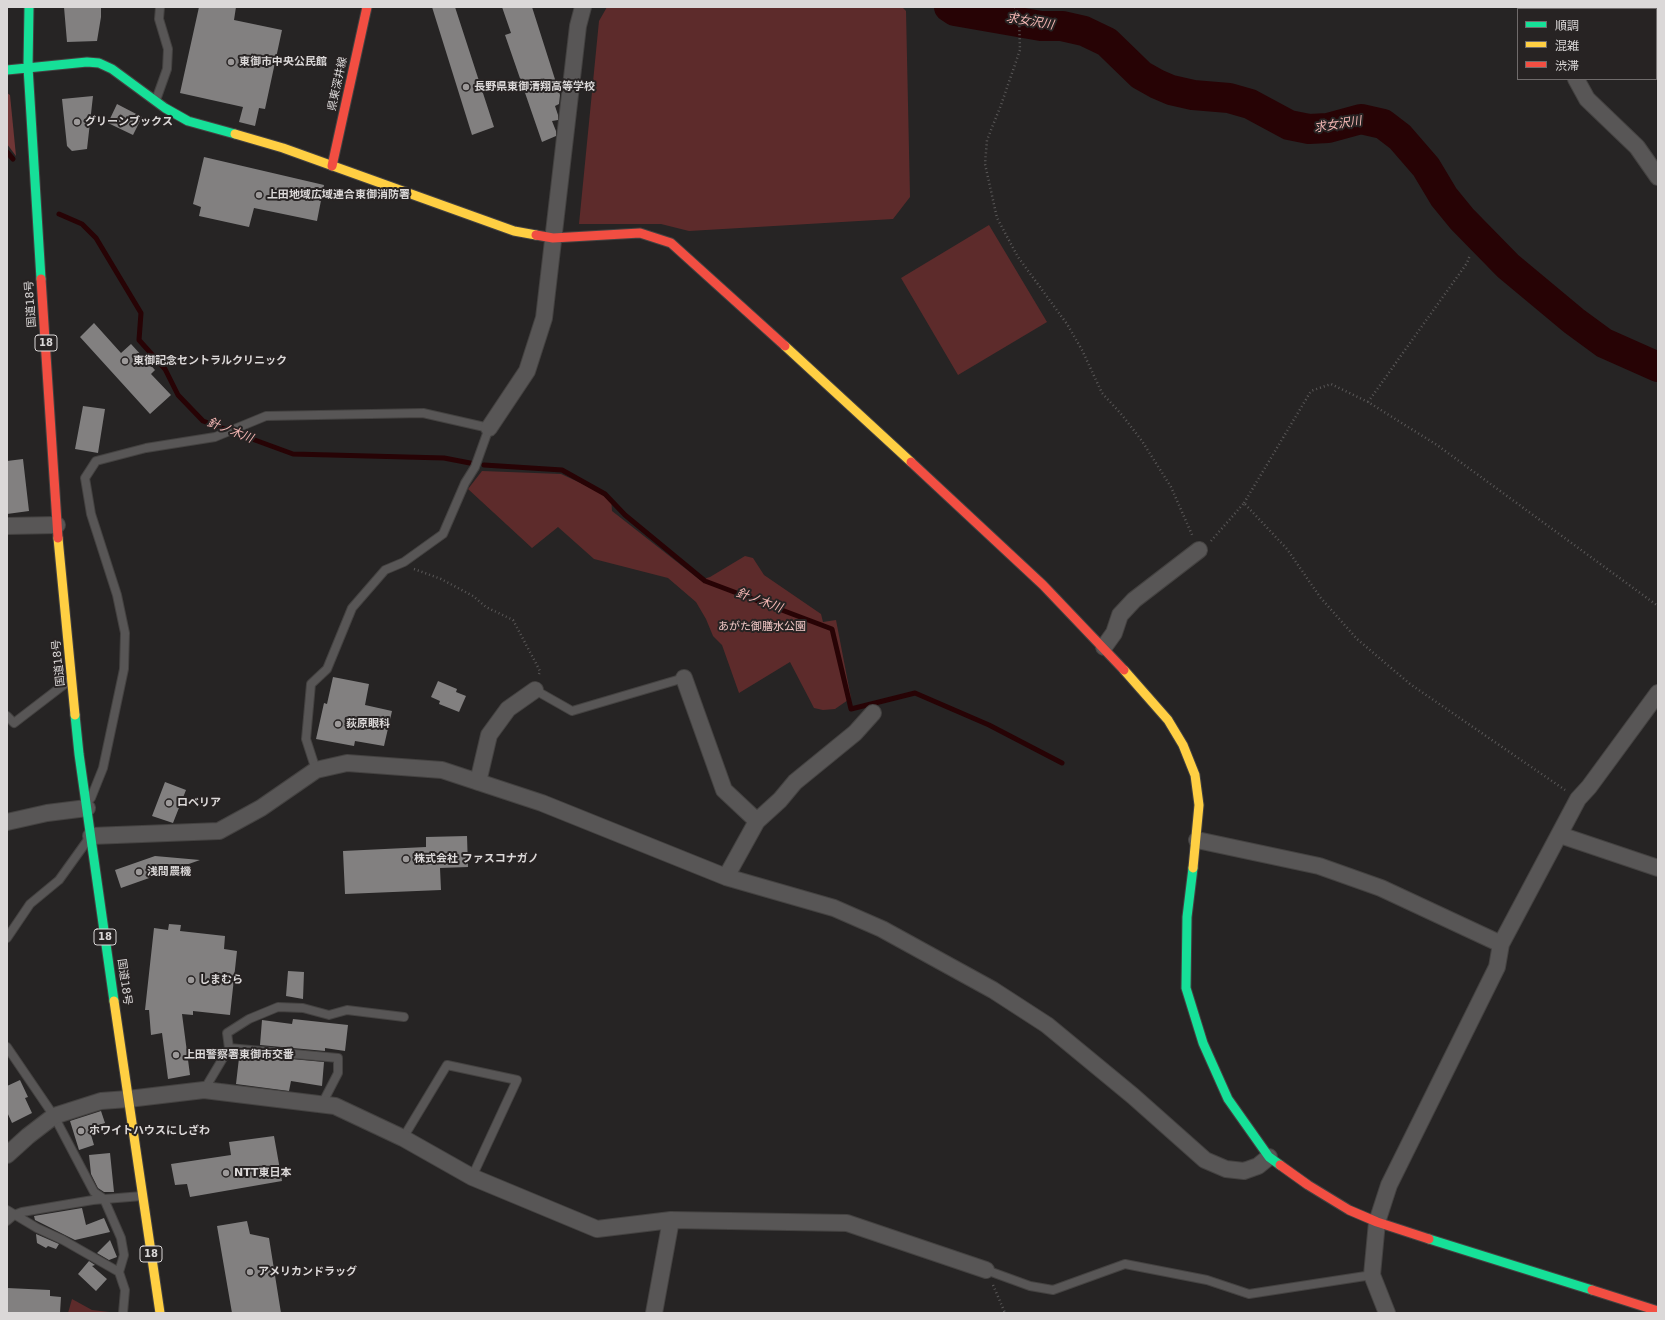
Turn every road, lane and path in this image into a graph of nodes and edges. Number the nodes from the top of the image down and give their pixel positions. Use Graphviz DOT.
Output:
graph roads {
  1 [pos="29,7"];
  2 [pos="160,7"];
  3 [pos="367,7"];
  4 [pos="583,7"];
  5 [pos="1015,7"];
  6 [pos="28,67"];
  7 [pos="7,70"];
  8 [pos="1577,80"];
  9 [pos="155,101"];
  10 [pos="332,166"];
  11 [pos="1658,177"];
  12 [pos="553,238"];
  13 [pos="1470,255"];
  14 [pos="1368,402"];
  15 [pos="489,428"];
  16 [pos="1244,503"];
  17 [pos="57,524"];
  18 [pos="7,526"];
  19 [pos="1199,550"];
  20 [pos="400,564"];
  21 [pos="1658,606"];
  22 [pos="1104,647"];
  23 [pos="72,678"];
  24 [pos="684,678"];
  25 [pos="535,690"];
  26 [pos="1658,693"];
  27 [pos="873,713"];
  28 [pos="7,716"];
  29 [pos="316,770"];
  30 [pos="478,782"];
  31 [pos="1578,799"];
  32 [pos="87,808"];
  33 [pos="757,821"];
  34 [pos="7,822"];
  35 [pos="1560,834"];
  36 [pos="91,836"];
  37 [pos="1197,840"];
  38 [pos="1658,868"];
  39 [pos="726,877"];
  40 [pos="7,938"];
  41 [pos="1502,944"];
  42 [pos="404,1017"];
  43 [pos="7,1047"];
  44 [pos="229,1048"];
  45 [pos="204,1090"];
  46 [pos="128,1099"];
  47 [pos="322,1104"];
  48 [pos="54,1116"];
  49 [pos="403,1138"];
  50 [pos="7,1155"];
  51 [pos="1269,1157"];
  52 [pos="472,1177"];
  53 [pos="142,1196"];
  54 [pos="104,1199"];
  55 [pos="11,1212"];
  56 [pos="671,1220"];
  57 [pos="7,1221"];
  58 [pos="1377,1222"];
  59 [pos="986,1270"];
  60 [pos="119,1272"];
  61 [pos="1372,1274"];
  62 [pos="1658,1311"];
  63 [pos="123,1313"];
  64 [pos="160,1313"];
  65 [pos="654,1313"];
  66 [pos="1005,1313"];
  67 [pos="1387,1313"];
  1 -- 6 [label="main road, 国道18号 / 18"];
  2 -- 9 [label="lane"];
  3 -- 10 [label="main road, 県東深井線"];
  4 -- 12 [label="street"];
  5 -- 19 [label="path"];
  6 -- 7 [label="main road"];
  6 -- 9 [label="main road"];
  6 -- 17 [label="main road, 国道18号 / 18"];
  8 -- 11 [label="street"];
  9 -- 10 [label="main road"];
  10 -- 12 [label="main road"];
  12 -- 15 [label="street"];
  12 -- 22 [label="main road"];
  13 -- 14 [label="path"];
  14 -- 16 [label="path"];
  14 -- 21 [label="path"];
  15 -- 20 [label="lane"];
  15 -- 32 [label="lane"];
  16 -- 19 [label="path"];
  16 -- 31 [label="path"];
  17 -- 18 [label="street"];
  17 -- 23 [label="main road, 国道18号 / 18"];
  19 -- 22 [label="street"];
  20 -- 25 [label="path"];
  20 -- 29 [label="lane"];
  22 -- 37 [label="main road"];
  23 -- 28 [label="lane"];
  23 -- 32 [label="main road, 国道18号 / 18"];
  24 -- 25 [label="lane"];
  24 -- 33 [label="street"];
  25 -- 30 [label="street"];
  26 -- 31 [label="street"];
  27 -- 33 [label="street"];
  29 -- 30 [label="street"];
  29 -- 36 [label="street"];
  30 -- 39 [label="street"];
  31 -- 35 [label="street"];
  32 -- 34 [label="street"];
  32 -- 36 [label="main road, 国道18号 / 18"];
  33 -- 39 [label="street"];
  35 -- 38 [label="street"];
  35 -- 41 [label="street"];
  36 -- 40 [label="lane"];
  36 -- 46 [label="main road, 国道18号 / 18"];
  37 -- 41 [label="street"];
  37 -- 51 [label="main road"];
  39 -- 51 [label="street"];
  41 -- 58 [label="street"];
  42 -- 44 [label="lane"];
  43 -- 48 [label="lane"];
  44 -- 45 [label="lane"];
  44 -- 47 [label="lane"];
  45 -- 46 [label="street"];
  45 -- 47 [label="street"];
  46 -- 48 [label="street"];
  46 -- 53 [label="main road, 国道18号 / 18"];
  47 -- 49 [label="street"];
  48 -- 50 [label="street"];
  48 -- 54 [label="lane"];
  49 -- 52 [label="street"];
  49 -- 52 [label="lane"];
  51 -- 58 [label="main road"];
  52 -- 56 [label="street"];
  53 -- 54 [label="lane"];
  53 -- 64 [label="main road, 国道18号 / 18"];
  54 -- 55 [label="lane"];
  54 -- 60 [label="lane"];
  55 -- 57 [label="lane"];
  55 -- 60 [label="lane"];
  56 -- 59 [label="street"];
  56 -- 65 [label="street"];
  58 -- 61 [label="street"];
  58 -- 62 [label="main road"];
  59 -- 61 [label="lane"];
  59 -- 66 [label="path"];
  60 -- 63 [label="lane"];
  61 -- 67 [label="street"];
}
